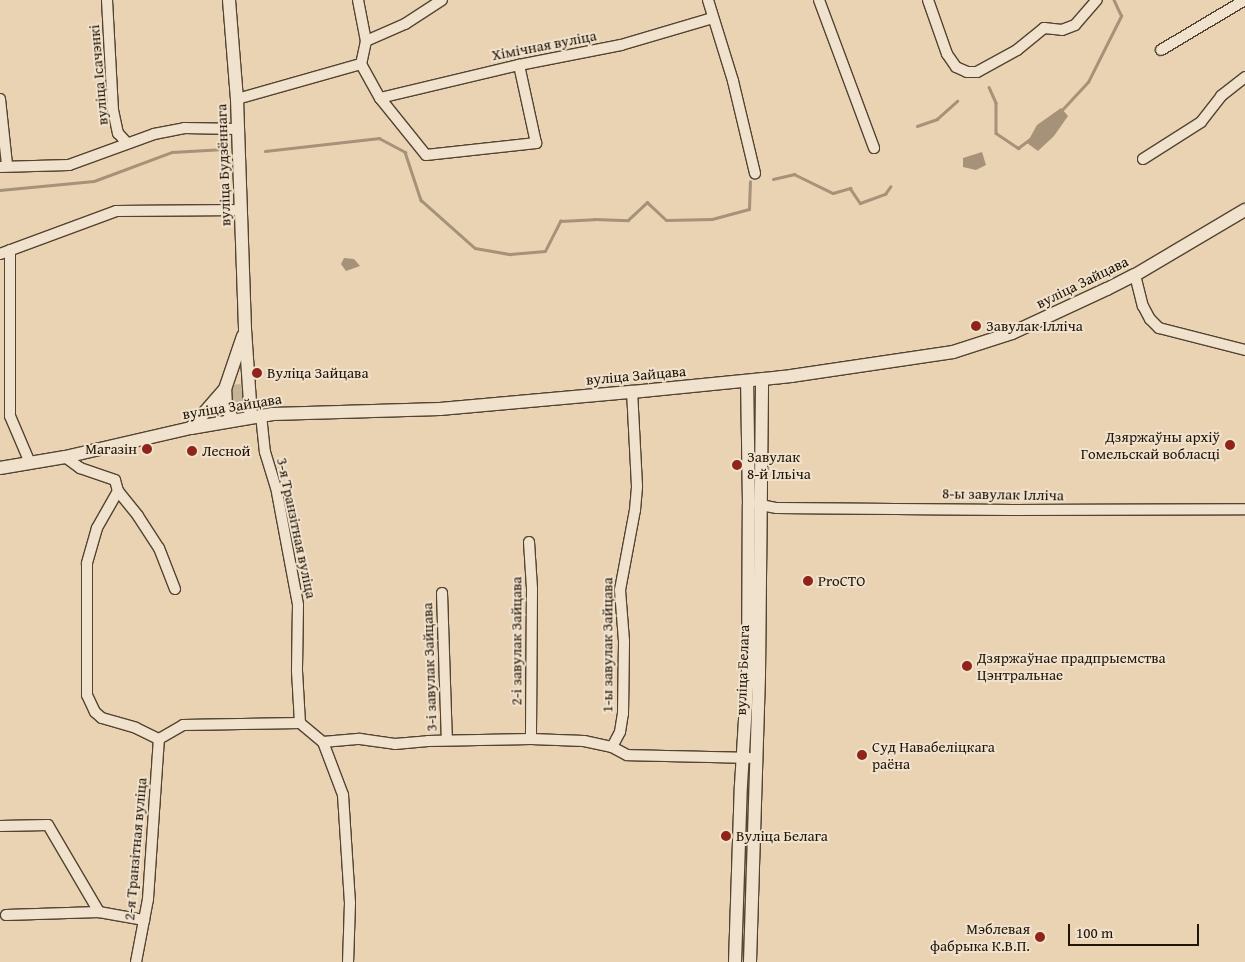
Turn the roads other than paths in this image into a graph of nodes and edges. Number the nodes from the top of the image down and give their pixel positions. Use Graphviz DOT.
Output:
graph roads {
  1 [pos="107,0"];
  2 [pos="230,0"];
  3 [pos="358,0"];
  4 [pos="442,0"];
  5 [pos="708,0"];
  6 [pos="819,0"];
  7 [pos="928,0"];
  8 [pos="1097,0"];
  9 [pos="1245,0"];
  10 [pos="713,18"];
  11 [pos="366,41"];
  12 [pos="1161,50"];
  13 [pos="361,64"];
  14 [pos="518,65"];
  15 [pos="1245,77"];
  16 [pos="380,98"];
  17 [pos="237,99"];
  18 [pos="0,100"];
  19 [pos="238,129"];
  20 [pos="127,143"];
  21 [pos="874,148"];
  22 [pos="1144,159"];
  23 [pos="4,166"];
  24 [pos="755,173"];
  25 [pos="241,210"];
  26 [pos="1245,210"];
  27 [pos="5,252"];
  28 [pos="1135,275"];
  29 [pos="245,329"];
  30 [pos="1245,350"];
  31 [pos="762,379"];
  32 [pos="747,381"];
  33 [pos="225,389"];
  34 [pos="632,392"];
  35 [pos="256,416"];
  36 [pos="233,420"];
  37 [pos="191,428"];
  38 [pos="64,457"];
  39 [pos="30,463"];
  40 [pos="0,468"];
  41 [pos="118,491"];
  42 [pos="760,505"];
  43 [pos="1245,509"];
  44 [pos="529,542"];
  45 [pos="175,589"];
  46 [pos="442,593"];
  47 [pos="300,724"];
  48 [pos="159,739"];
  49 [pos="447,740"];
  50 [pos="530,740"];
  51 [pos="323,742"];
  52 [pos="612,747"];
  53 [pos="749,758"];
  54 [pos="0,826"];
  55 [pos="100,912"];
  56 [pos="6,915"];
  57 [pos="144,920"];
  58 [pos="136,962"];
  59 [pos="348,962"];
  60 [pos="735,962"];
  61 [pos="750,962"];
  1 -- 20 [label="street, вуліца Ісачэнкі"];
  2 -- 17 [label="street, вуліца Будзённага"];
  3 -- 11 [label="street"];
  4 -- 11 [label="street"];
  5 -- 10 [label="street"];
  6 -- 21 [label="street"];
  7 -- 8 [label="street"];
  9 -- 12 [label="street"];
  10 -- 14 [label="street, Хімічная вуліца"];
  10 -- 24 [label="street"];
  11 -- 13 [label="street"];
  13 -- 16 [label="street"];
  13 -- 17 [label="street"];
  14 -- 16 [label="street, Хімічная вуліца"];
  14 -- 16 [label="street"];
  15 -- 22 [label="street"];
  17 -- 19 [label="street, вуліца Будзённага"];
  18 -- 23 [label="street"];
  19 -- 20 [label="street"];
  19 -- 25 [label="street, вуліца Будзённага"];
  20 -- 23 [label="street"];
  25 -- 27 [label="street"];
  25 -- 29 [label="street, вуліца Будзённага"];
  26 -- 28 [label="street, вуліца Зайцава"];
  27 -- 39 [label="street"];
  28 -- 30 [label="street"];
  28 -- 31 [label="street, вуліца Зайцава"];
  29 -- 33 [label="street, вуліца Будзённага"];
  29 -- 35 [label="street, вуліца Будзённага"];
  31 -- 32 [label="street, вуліца Зайцава"];
  31 -- 42 [label="street, вуліца Белага"];
  32 -- 34 [label="street, вуліца Зайцава"];
  32 -- 53 [label="street, вуліца Белага"];
  33 -- 36 [label="street, вуліца Будзённага"];
  33 -- 37 [label="street"];
  34 -- 35 [label="street, вуліца Зайцава"];
  34 -- 52 [label="street, 1-ы завулак Зайцава"];
  35 -- 36 [label="street, вуліца Зайцава"];
  35 -- 47 [label="street, 3-я Транзітная вуліца"];
  36 -- 37 [label="street, вуліца Зайцава"];
  37 -- 38 [label="street, вуліца Зайцава"];
  38 -- 39 [label="street, вуліца Зайцава"];
  38 -- 41 [label="street"];
  39 -- 40 [label="street, вуліца Зайцава"];
  41 -- 45 [label="street"];
  41 -- 48 [label="street"];
  42 -- 43 [label="street, 8-ы завулак Ілліча"];
  42 -- 53 [label="street, вуліца Белага"];
  44 -- 50 [label="street, 2-і завулак Зайцава"];
  46 -- 49 [label="street, 3-і завулак Зайцава"];
  47 -- 48 [label="street"];
  47 -- 51 [label="street"];
  48 -- 57 [label="street, 2-я Транзітная вуліца"];
  49 -- 50 [label="street"];
  49 -- 51 [label="street"];
  50 -- 52 [label="street"];
  51 -- 59 [label="street"];
  52 -- 53 [label="street"];
  53 -- 60 [label="street, вуліца Белага"];
  53 -- 61 [label="street, вуліца Белага"];
  54 -- 55 [label="street"];
  55 -- 56 [label="street"];
  55 -- 57 [label="street"];
  57 -- 58 [label="street, 2-я Транзітная вуліца"];
}
